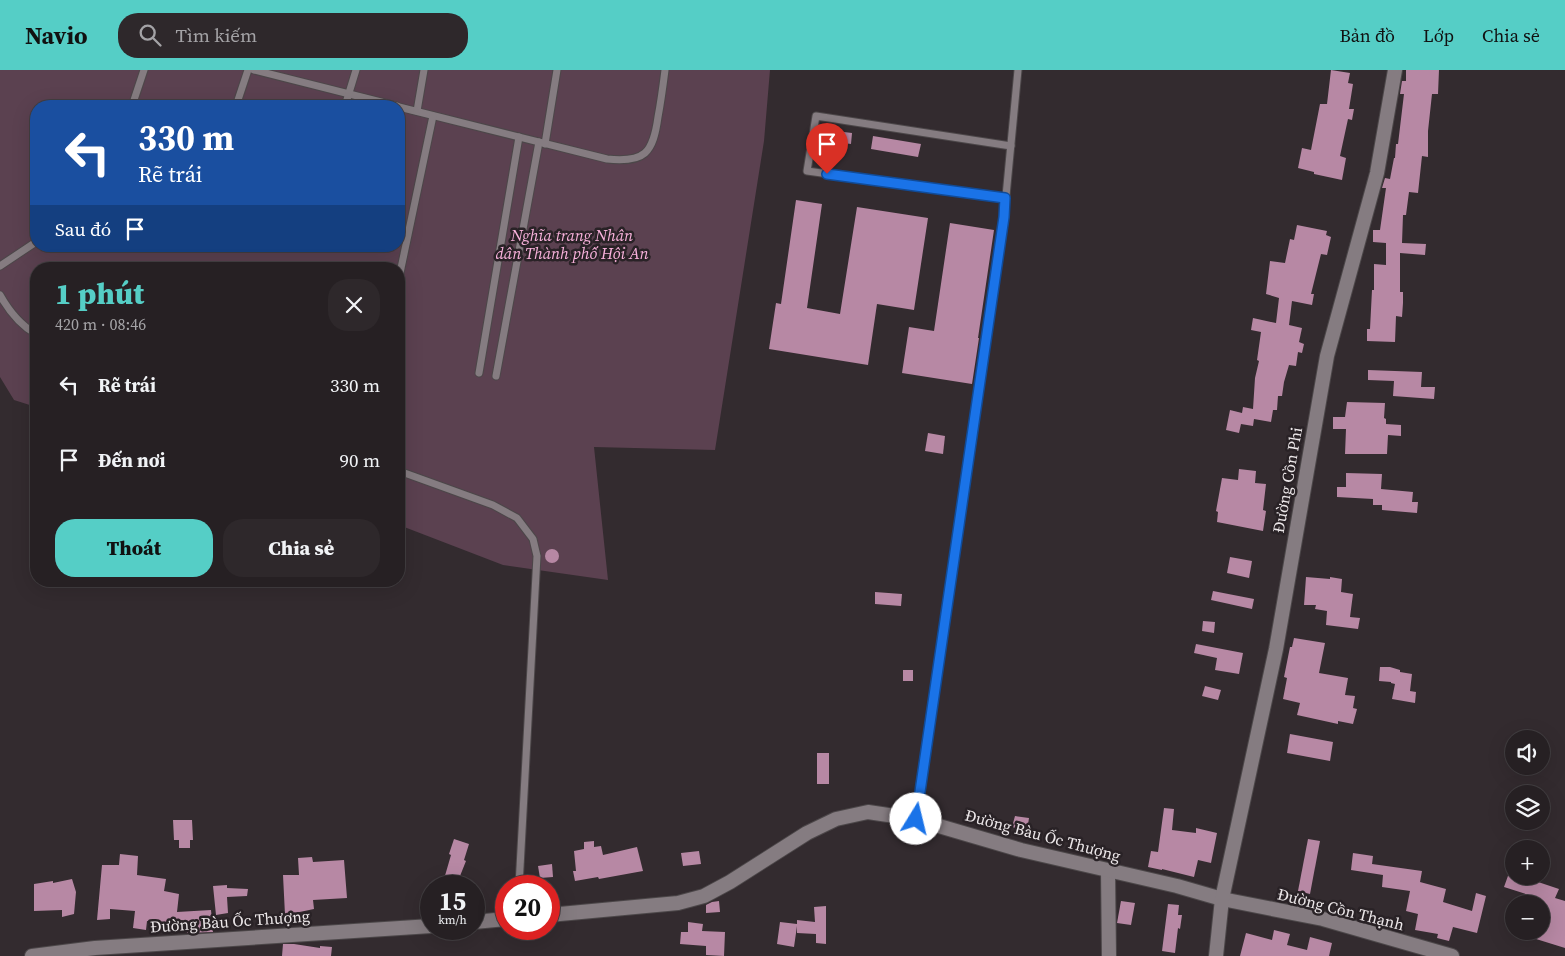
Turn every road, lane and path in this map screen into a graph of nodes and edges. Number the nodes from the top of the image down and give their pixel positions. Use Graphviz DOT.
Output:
graph roads {
  1 [pos="144,70"];
  2 [pos="248,70"];
  3 [pos="254,70"];
  4 [pos="356,70"];
  5 [pos="424,70"];
  6 [pos="557,70"];
  7 [pos="665,70"];
  8 [pos="1018,70"];
  9 [pos="1395,70"];
  10 [pos="349,94"];
  11 [pos="134,100"];
  12 [pos="238,100"];
  13 [pos="347,100"];
  14 [pos="374,100"];
  15 [pos="405,108"];
  16 [pos="416,111"];
  17 [pos="433,116"];
  18 [pos="519,138"];
  19 [pos="542,143"];
  20 [pos="1011,146"];
  21 [pos="1005,198"];
  22 [pos="30,246"];
  23 [pos="405,249"];
  24 [pos="0,266"];
  25 [pos="0,295"];
  26 [pos="30,331"];
  27 [pos="479,373"];
  28 [pos="496,376"];
  29 [pos="405,473"];
  30 [pos="916,819"];
  31 [pos="1108,871"];
  32 [pos="520,875"];
  33 [pos="1222,899"];
  34 [pos="560,914"];
  35 [pos="420,927"];
  36 [pos="32,956"];
  37 [pos="1109,956"];
  38 [pos="1216,956"];
  39 [pos="1452,956"];
  1 -- 11 [label="lane"];
  2 -- 12 [label="lane"];
  3 -- 10 [label="lane"];
  4 -- 10 [label="lane"];
  5 -- 16 [label="lane"];
  6 -- 19 [label="lane"];
  7 -- 19 [label="lane"];
  8 -- 20 [label="lane"];
  9 -- 33 [label="street, Đường Cồn Phi"];
  10 -- 13 [label="lane"];
  10 -- 14 [label="lane"];
  15 -- 16 [label="lane"];
  16 -- 17 [label="lane"];
  17 -- 18 [label="lane"];
  17 -- 23 [label="lane"];
  18 -- 19 [label="lane"];
  18 -- 27 [label="lane"];
  19 -- 28 [label="lane"];
  20 -- 21 [label="lane"];
  20 -- 21 [label="lane"];
  21 -- 30 [label="lane"];
  22 -- 24 [label="lane"];
  25 -- 26 [label="lane"];
  29 -- 32 [label="lane"];
  30 -- 31 [label="street, Đường Bàu Ốc Thượng"];
  30 -- 34 [label="street, Đường Bàu Ốc Thượng"];
  31 -- 33 [label="street, Đường Bàu Ốc Thượng"];
  31 -- 37 [label="street"];
  33 -- 38 [label="street, Đường Cồn Phi"];
  33 -- 39 [label="street, Đường Cồn Thạnh"];
  35 -- 36 [label="street, Đường Bàu Ốc Thượng"];
}
